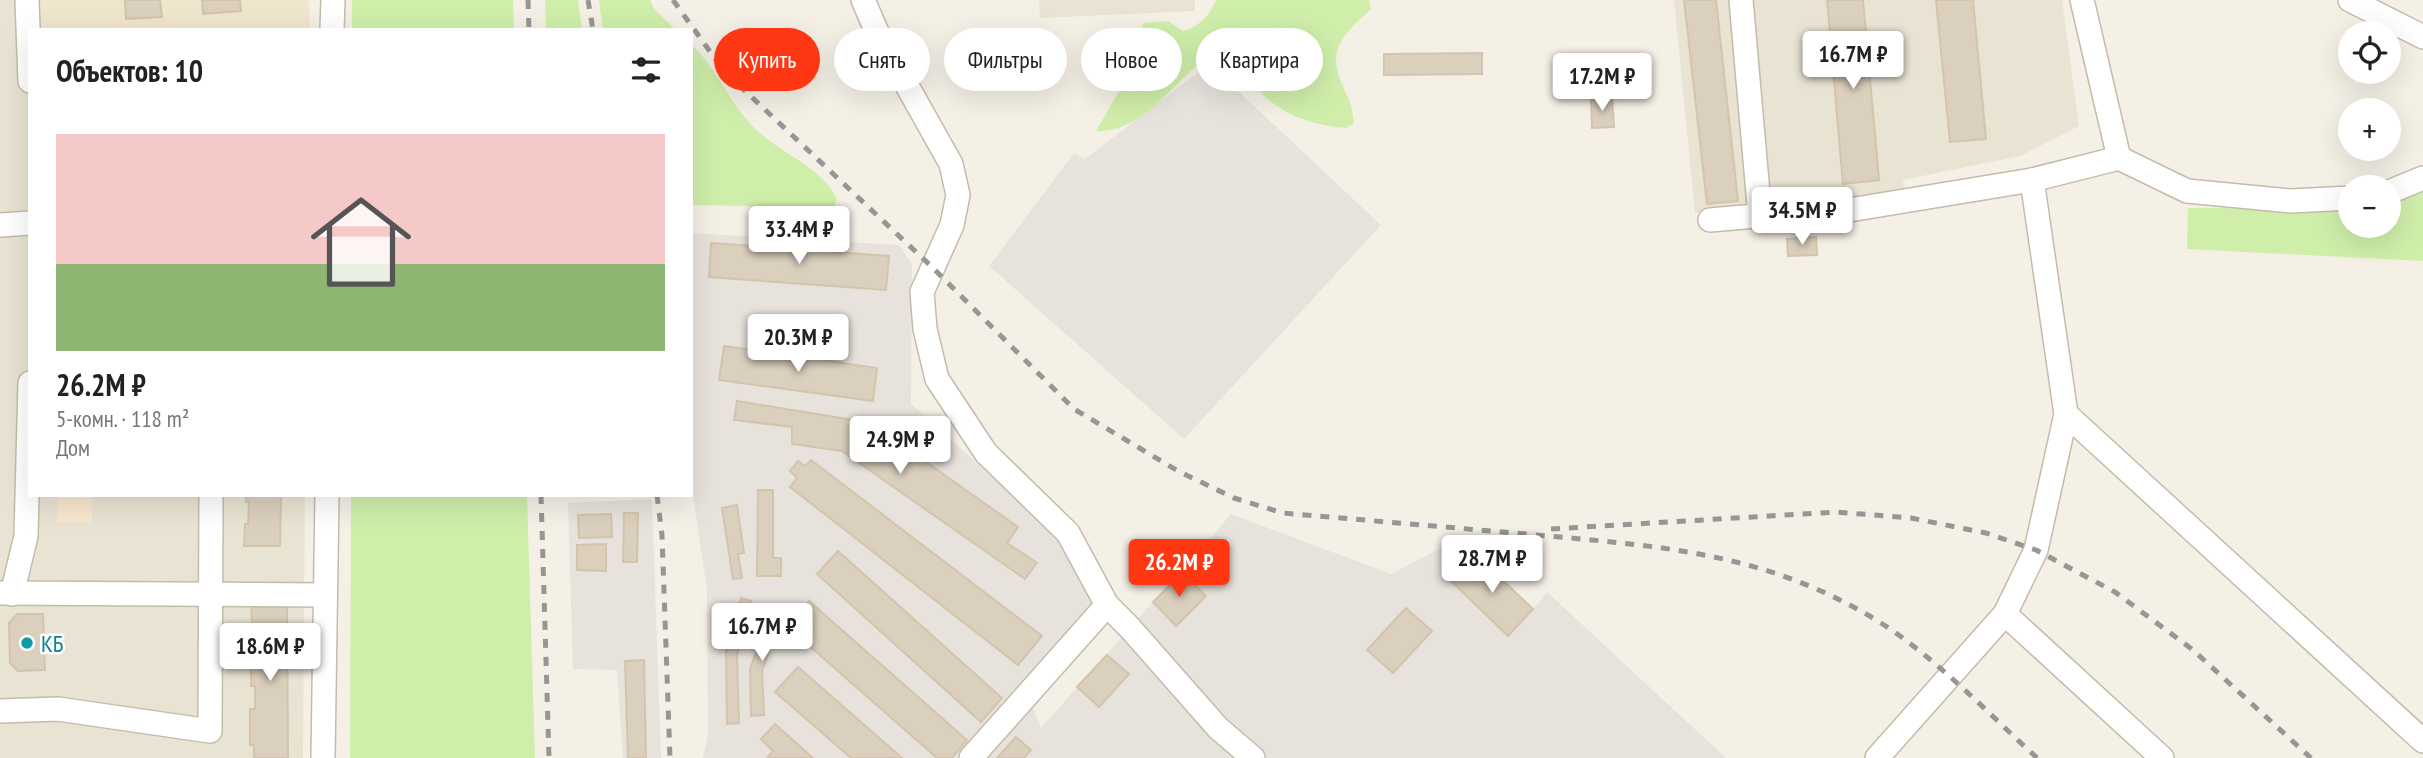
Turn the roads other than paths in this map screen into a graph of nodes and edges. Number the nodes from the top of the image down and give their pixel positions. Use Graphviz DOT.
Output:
graph roads {
  1 [pos="27,0"];
  2 [pos="333,0"];
  3 [pos="863,0"];
  4 [pos="1741,0"];
  5 [pos="2082,0"];
  6 [pos="2350,0"];
  7 [pos="28,28"];
  8 [pos="332,28"];
  9 [pos="2423,37"];
  10 [pos="2119,158"];
  11 [pos="2423,178"];
  12 [pos="2032,180"];
  13 [pos="2401,187"];
  14 [pos="2338,199"];
  15 [pos="1760,216"];
  16 [pos="1710,220"];
  17 [pos="28,223"];
  18 [pos="0,225"];
  19 [pos="2066,414"];
  20 [pos="28,460"];
  21 [pos="211,497"];
  22 [pos="327,497"];
  23 [pos="6,594"];
  24 [pos="211,594"];
  25 [pos="326,596"];
  26 [pos="1107,605"];
  27 [pos="2005,614"];
  28 [pos="0,711"];
  29 [pos="2423,741"];
  30 [pos="323,758"];
  31 [pos="971,758"];
  32 [pos="1253,758"];
  33 [pos="1877,758"];
  34 [pos="2162,758"];
  1 -- 7 [label="street"];
  2 -- 8 [label="street"];
  3 -- 26 [label="street"];
  4 -- 15 [label="street"];
  5 -- 10 [label="street"];
  6 -- 9 [label="street"];
  10 -- 12 [label="street"];
  10 -- 14 [label="street"];
  11 -- 13 [label="street"];
  12 -- 15 [label="street"];
  12 -- 19 [label="street"];
  15 -- 16 [label="street"];
  17 -- 18 [label="street"];
  19 -- 27 [label="street"];
  19 -- 29 [label="street"];
  20 -- 23 [label="street"];
  21 -- 24 [label="street"];
  22 -- 25 [label="street"];
  23 -- 24 [label="street"];
  24 -- 25 [label="street"];
  24 -- 28 [label="street"];
  25 -- 30 [label="street"];
  26 -- 31 [label="street"];
  26 -- 32 [label="street"];
  27 -- 33 [label="street"];
  27 -- 34 [label="street"];
}
